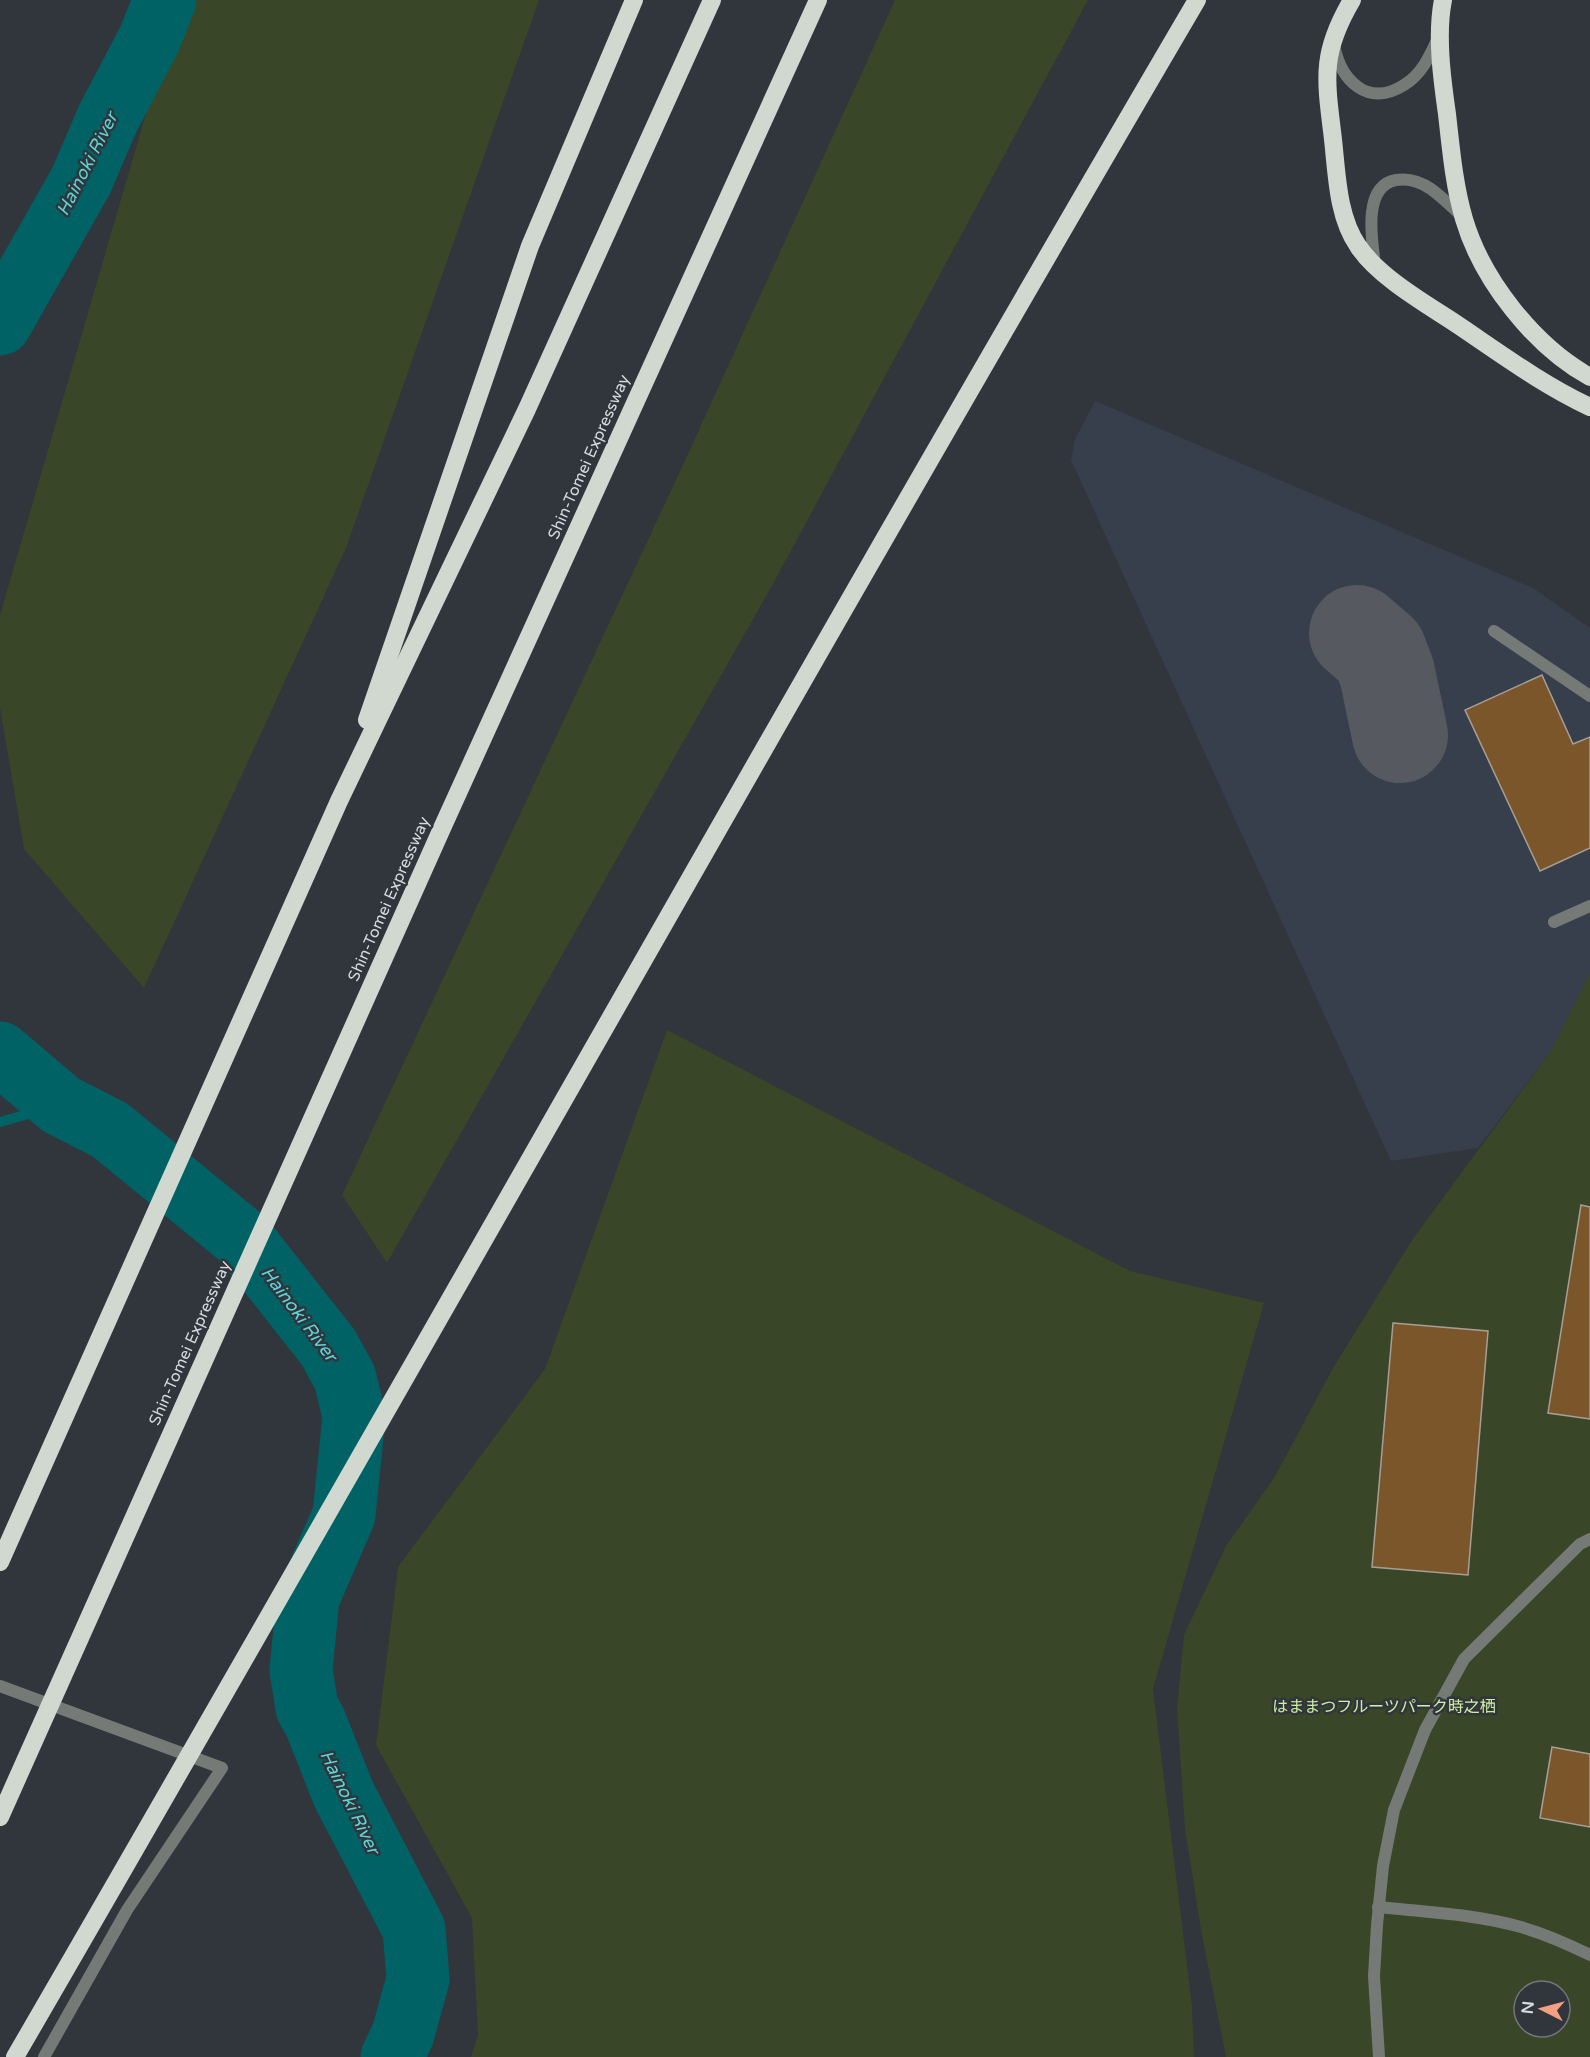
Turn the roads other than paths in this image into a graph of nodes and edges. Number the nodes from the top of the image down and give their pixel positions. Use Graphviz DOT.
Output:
graph roads {
  1 [pos="634,0"];
  2 [pos="712,0"];
  3 [pos="818,0"];
  4 [pos="1197,0"];
  5 [pos="1352,0"];
  6 [pos="1443,0"];
  7 [pos="1440,33"];
  8 [pos="1333,39"];
  9 [pos="1464,218"];
  10 [pos="1375,265"];
  11 [pos="1590,377"];
  12 [pos="1590,407"];
  13 [pos="1494,631"];
  14 [pos="1590,696"];
  15 [pos="339,801"];
  16 [pos="1590,906"];
  17 [pos="1554,922"];
  18 [pos="1590,1539"];
  19 [pos="0,1562"];
  20 [pos="0,1686"];
  21 [pos="0,1817"];
  22 [pos="1378,1907"];
  23 [pos="1590,1955"];
  24 [pos="15,2057"];
  25 [pos="44,2057"];
  26 [pos="1379,2057"];
  1 -- 15 [label="highway"];
  2 -- 15 [label="highway"];
  3 -- 21 [label="highway, Shin-Tomei Expressway"];
  4 -- 24 [label="highway"];
  5 -- 8 [label="highway"];
  6 -- 7 [label="highway"];
  7 -- 8 [label="street"];
  7 -- 9 [label="highway"];
  8 -- 10 [label="highway"];
  9 -- 10 [label="street"];
  9 -- 11 [label="highway"];
  10 -- 12 [label="highway"];
  13 -- 14 [label="street"];
  15 -- 19 [label="highway"];
  16 -- 17 [label="street"];
  18 -- 22 [label="street"];
  20 -- 25 [label="street"];
  22 -- 23 [label="street"];
  22 -- 26 [label="street"];
}
